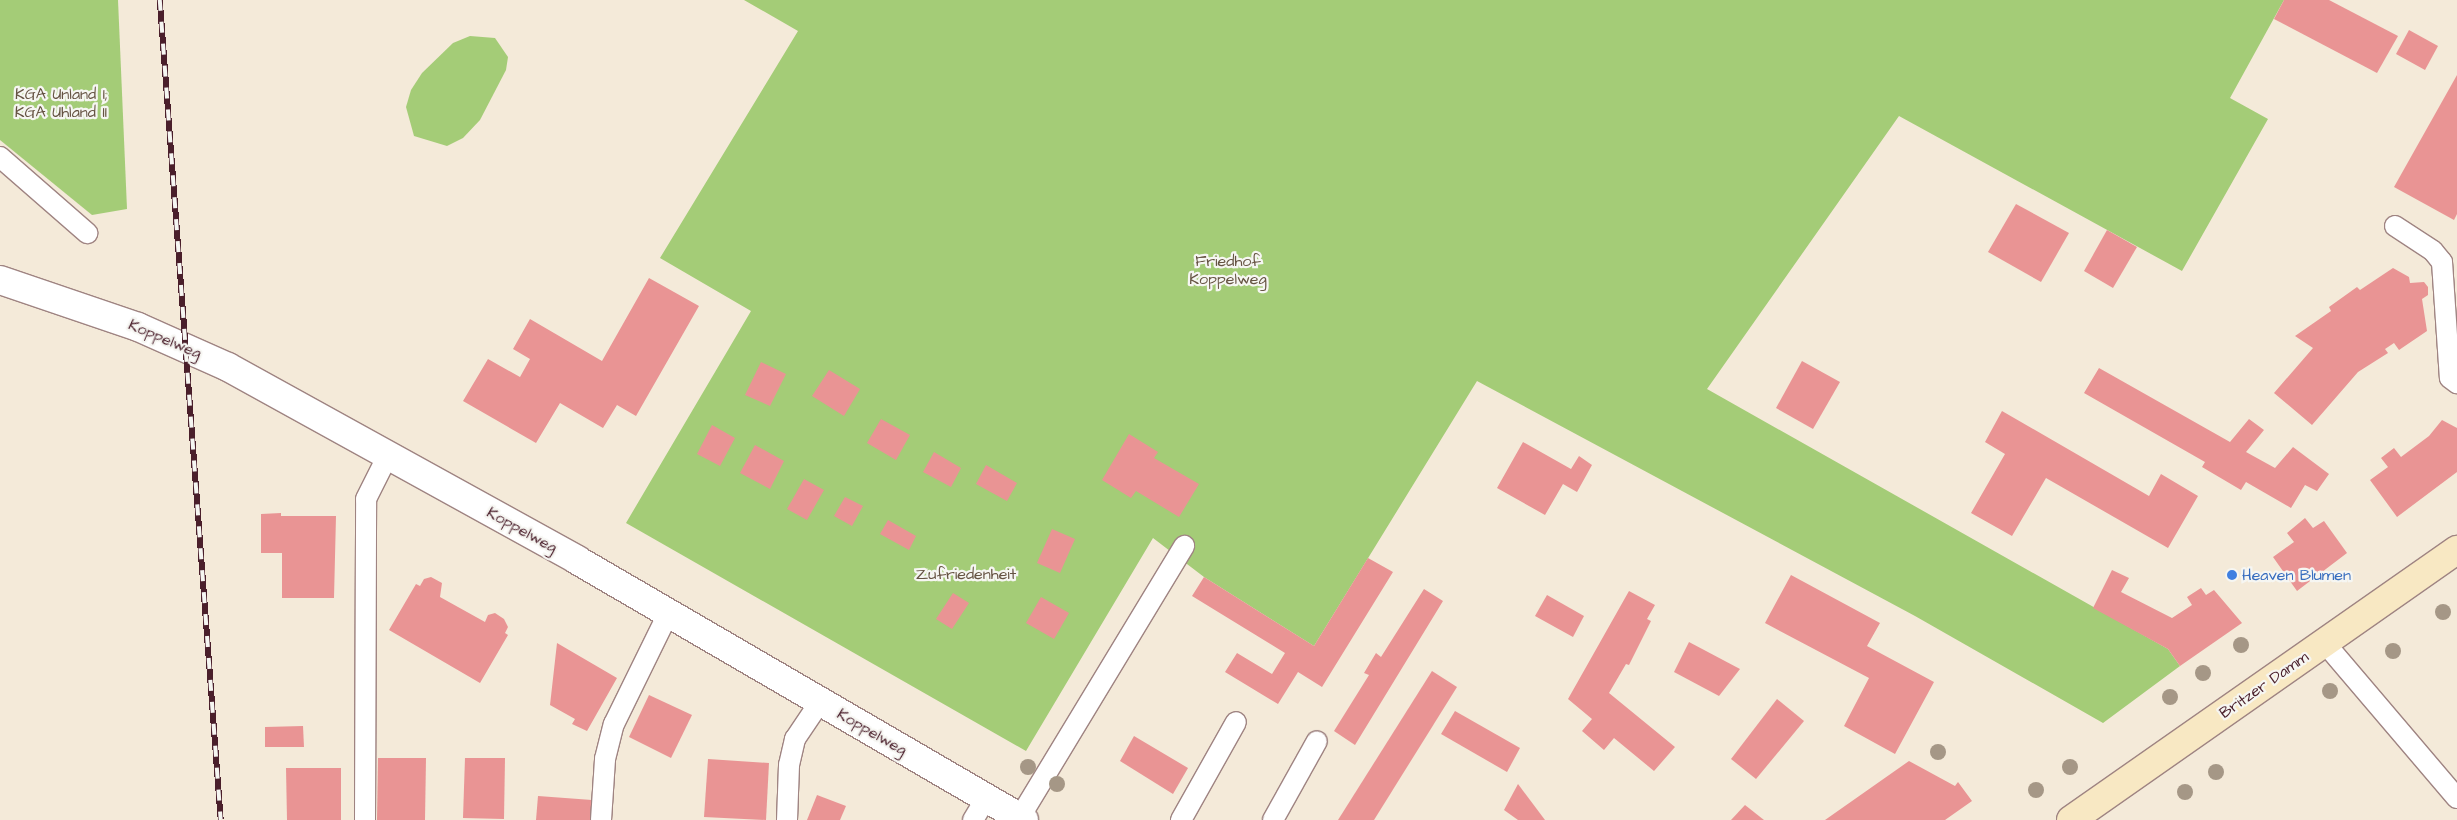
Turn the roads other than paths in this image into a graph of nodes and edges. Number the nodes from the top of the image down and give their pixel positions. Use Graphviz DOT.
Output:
graph roads {
  1 [pos="0,157"];
  2 [pos="2395,226"];
  3 [pos="87,234"];
  4 [pos="0,280"];
  5 [pos="2457,382"];
  6 [pos="388,455"];
  7 [pos="1184,546"];
  8 [pos="2457,550"];
  9 [pos="668,614"];
  10 [pos="2324,642"];
  11 [pos="820,702"];
  12 [pos="1236,722"];
  13 [pos="1317,741"];
  14 [pos="2457,798"];
  15 [pos="980,809"];
  16 [pos="1022,819"];
  17 [pos="365,820"];
  18 [pos="601,820"];
  19 [pos="787,820"];
  20 [pos="1182,820"];
  21 [pos="1273,820"];
  22 [pos="2070,820"];
  1 -- 3 [label="lane"];
  2 -- 5 [label="lane"];
  4 -- 6 [label="street, Koppelweg"];
  6 -- 9 [label="street, Koppelweg"];
  6 -- 17 [label="lane"];
  7 -- 16 [label="lane"];
  8 -- 10 [label="main road, Britzer Damm"];
  9 -- 11 [label="street, Koppelweg"];
  9 -- 18 [label="lane"];
  10 -- 14 [label="lane"];
  10 -- 22 [label="main road, Britzer Damm"];
  11 -- 15 [label="street, Koppelweg"];
  11 -- 19 [label="lane"];
  12 -- 20 [label="lane"];
  13 -- 21 [label="lane"];
  15 -- 16 [label="street, Koppelweg"];
}
